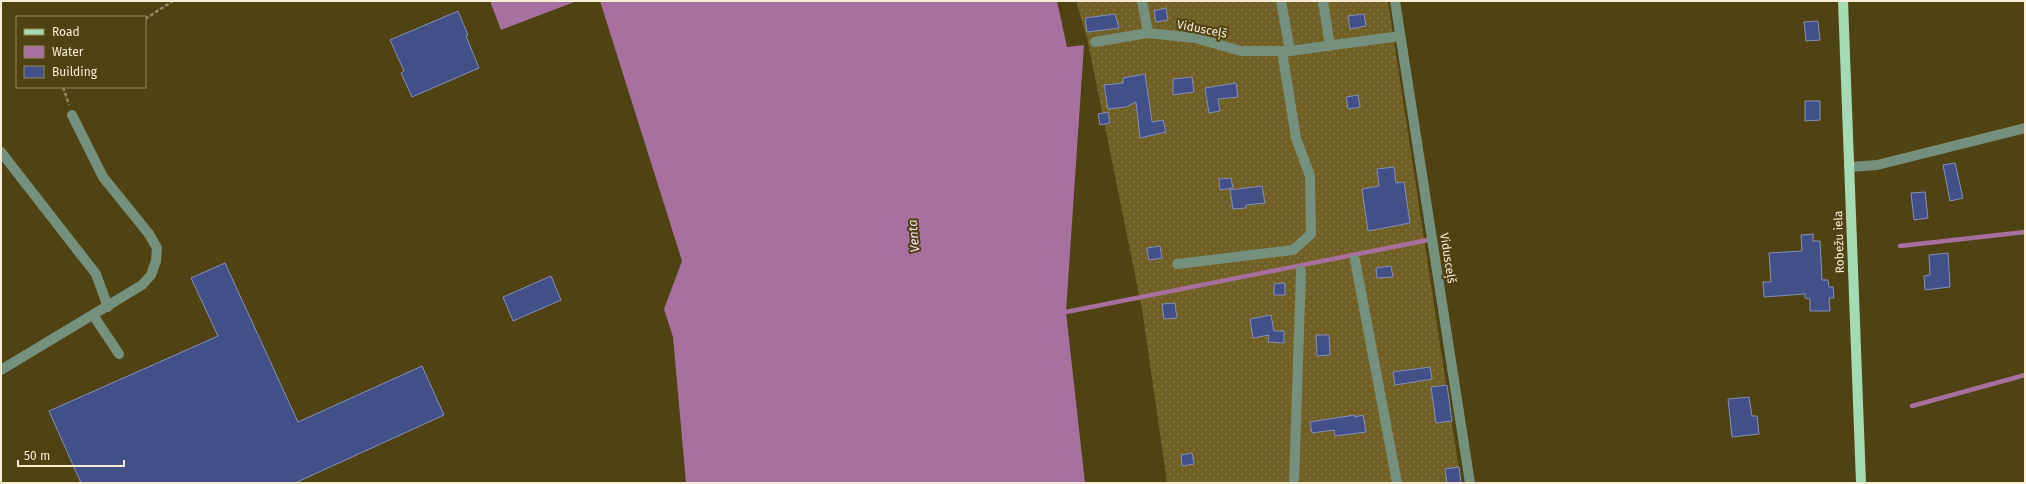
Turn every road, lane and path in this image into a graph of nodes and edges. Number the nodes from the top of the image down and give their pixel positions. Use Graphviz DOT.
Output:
graph roads {
  1 [pos="173,1"];
  2 [pos="1142,1"];
  3 [pos="1281,1"];
  4 [pos="1323,1"];
  5 [pos="1395,1"];
  6 [pos="1843,1"];
  7 [pos="146,18"];
  8 [pos="1148,33"];
  9 [pos="1400,36"];
  10 [pos="1095,42"];
  11 [pos="1330,46"];
  12 [pos="1286,51"];
  13 [pos="63,88"];
  14 [pos="72,115"];
  15 [pos="2025,128"];
  16 [pos="1,152"];
  17 [pos="1849,167"];
  18 [pos="1354,260"];
  19 [pos="1177,264"];
  20 [pos="1301,271"];
  21 [pos="108,307"];
  22 [pos="93,315"];
  23 [pos="119,354"];
  24 [pos="1,370"];
  25 [pos="1294,483"];
  26 [pos="1397,483"];
  27 [pos="1470,483"];
  28 [pos="1861,483"];
  1 -- 7 [label="path"];
  2 -- 8 [label="street"];
  3 -- 12 [label="street"];
  4 -- 11 [label="street"];
  5 -- 9 [label="street, Vidusceļš"];
  6 -- 17 [label="main road, Robežu iela"];
  8 -- 10 [label="street, Vidusceļš"];
  8 -- 12 [label="street, Vidusceļš"];
  9 -- 11 [label="street, Vidusceļš"];
  9 -- 27 [label="street, Vidusceļš"];
  11 -- 12 [label="street, Vidusceļš"];
  12 -- 19 [label="street"];
  13 -- 14 [label="path"];
  14 -- 21 [label="street"];
  15 -- 17 [label="street"];
  16 -- 21 [label="street"];
  17 -- 28 [label="main road, Robežu iela"];
  18 -- 26 [label="street"];
  20 -- 25 [label="street"];
  21 -- 22 [label="street"];
  22 -- 23 [label="street"];
  22 -- 24 [label="street"];
}
